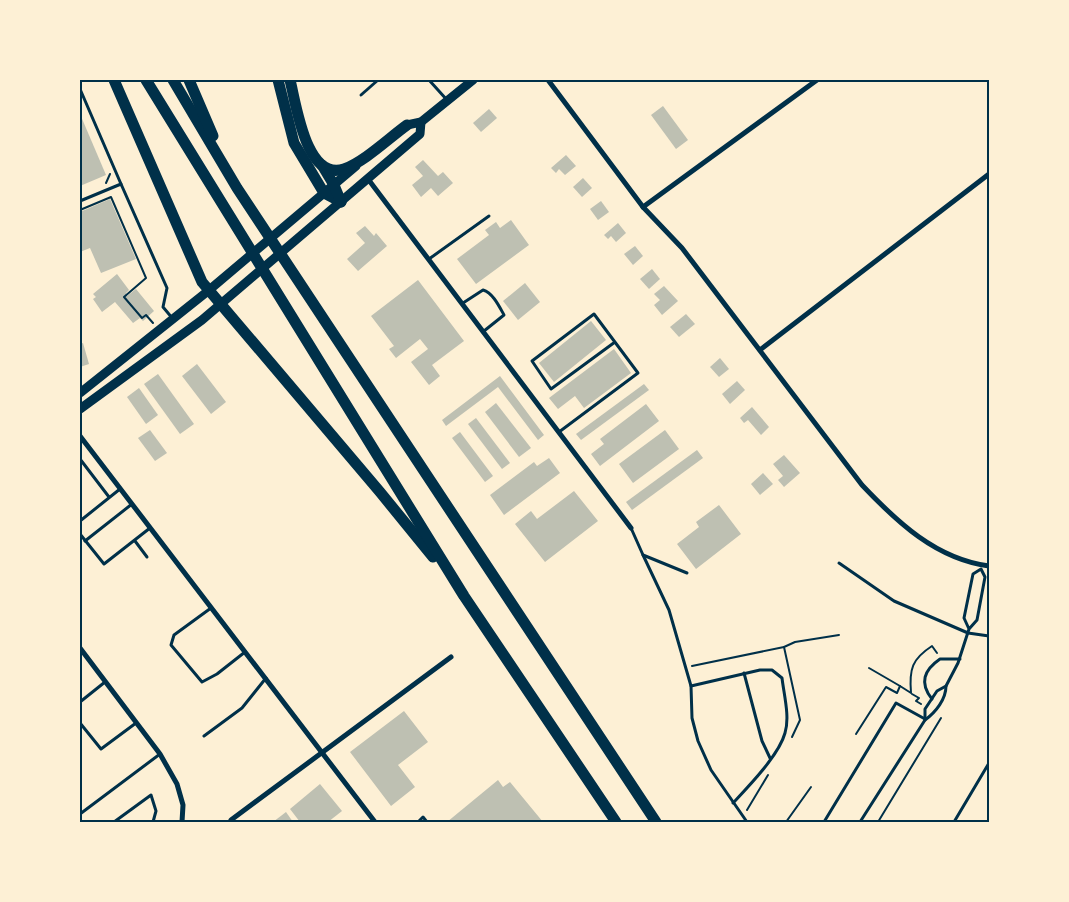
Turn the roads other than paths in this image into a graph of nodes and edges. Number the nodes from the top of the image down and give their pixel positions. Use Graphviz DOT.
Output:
graph roads {
  1 [pos="114,80"];
  2 [pos="146,80"];
  3 [pos="173,80"];
  4 [pos="189,80"];
  5 [pos="278,80"];
  6 [pos="290,80"];
  7 [pos="378,80"];
  8 [pos="429,80"];
  9 [pos="473,80"];
  10 [pos="548,80"];
  11 [pos="817,80"];
  12 [pos="80,89"];
  13 [pos="361,95"];
  14 [pos="448,101"];
  15 [pos="421,122"];
  16 [pos="407,125"];
  17 [pos="322,166"];
  18 [pos="989,174"];
  19 [pos="368,179"];
  20 [pos="121,184"];
  21 [pos="334,185"];
  22 [pos="237,188"];
  23 [pos="324,193"];
  24 [pos="80,200"];
  25 [pos="341,202"];
  26 [pos="643,207"];
  27 [pos="489,216"];
  28 [pos="429,259"];
  29 [pos="211,288"];
  30 [pos="222,303"];
  31 [pos="462,304"];
  32 [pos="173,319"];
  33 [pos="484,332"];
  34 [pos="615,342"];
  35 [pos="760,350"];
  36 [pos="80,393"];
  37 [pos="80,409"];
  38 [pos="559,432"];
  39 [pos="80,436"];
  40 [pos="80,459"];
  41 [pos="120,489"];
  42 [pos="109,497"];
  43 [pos="132,504"];
  44 [pos="80,521"];
  45 [pos="150,528"];
  46 [pos="631,528"];
  47 [pos="80,534"];
  48 [pos="135,541"];
  49 [pos="85,542"];
  50 [pos="643,555"];
  51 [pos="147,557"];
  52 [pos="839,563"];
  53 [pos="989,566"];
  54 [pos="982,567"];
  55 [pos="687,573"];
  56 [pos="464,596"];
  57 [pos="212,608"];
  58 [pos="969,631"];
  59 [pos="989,636"];
  60 [pos="80,648"];
  61 [pos="246,652"];
  62 [pos="451,658"];
  63 [pos="960,659"];
  64 [pos="744,673"];
  65 [pos="266,678"];
  66 [pos="105,682"];
  67 [pos="691,686"];
  68 [pos="946,686"];
  69 [pos="932,699"];
  70 [pos="80,702"];
  71 [pos="925,720"];
  72 [pos="136,722"];
  73 [pos="80,723"];
  74 [pos="204,736"];
  75 [pos="323,752"];
  76 [pos="160,754"];
  77 [pos="770,758"];
  78 [pos="989,762"];
  79 [pos="987,770"];
  80 [pos="733,803"];
  81 [pos="80,814"];
  82 [pos="231,820"];
  83 [pos="114,822"];
  84 [pos="153,822"];
  85 [pos="182,822"];
  86 [pos="375,822"];
  87 [pos="418,822"];
  88 [pos="427,822"];
  89 [pos="616,822"];
  90 [pos="656,822"];
  91 [pos="747,822"];
  92 [pos="824,822"];
  93 [pos="860,822"];
  94 [pos="954,822"];
  1 -- 29 [label="highway"];
  2 -- 56 [label="highway"];
  3 -- 22 [label="highway"];
  4 -- 22 [label="highway"];
  5 -- 23 [label="highway"];
  6 -- 17 [label="highway"];
  7 -- 13 [label="lane"];
  8 -- 14 [label="lane"];
  9 -- 14 [label="main road"];
  10 -- 26 [label="street"];
  11 -- 26 [label="street"];
  12 -- 20 [label="lane"];
  14 -- 15 [label="main road"];
  15 -- 16 [label="main road"];
  15 -- 19 [label="main road"];
  16 -- 17 [label="highway"];
  16 -- 21 [label="main road"];
  17 -- 21 [label="highway"];
  18 -- 35 [label="street"];
  19 -- 25 [label="main road"];
  19 -- 28 [label="street"];
  20 -- 24 [label="lane"];
  20 -- 32 [label="lane"];
  21 -- 23 [label="main road"];
  21 -- 25 [label="highway"];
  22 -- 90 [label="highway"];
  23 -- 25 [label="highway"];
  23 -- 29 [label="main road"];
  25 -- 30 [label="main road"];
  26 -- 35 [label="street"];
  27 -- 28 [label="lane"];
  28 -- 31 [label="street"];
  29 -- 30 [label="highway"];
  29 -- 32 [label="main road"];
  30 -- 37 [label="main road"];
  30 -- 56 [label="highway"];
  31 -- 33 [label="street"];
  31 -- 33 [label="lane"];
  32 -- 36 [label="main road"];
  33 -- 38 [label="street"];
  34 -- 34 [label="lane"];
  34 -- 38 [label="lane"];
  35 -- 54 [label="street"];
  38 -- 46 [label="street"];
  39 -- 41 [label="street"];
  40 -- 42 [label="lane"];
  41 -- 42 [label="lane"];
  41 -- 43 [label="street"];
  42 -- 44 [label="lane"];
  43 -- 45 [label="street"];
  43 -- 49 [label="lane"];
  45 -- 48 [label="lane"];
  45 -- 57 [label="street"];
  46 -- 50 [label="lane"];
  47 -- 49 [label="lane"];
  48 -- 49 [label="lane"];
  48 -- 51 [label="lane"];
  50 -- 55 [label="lane"];
  50 -- 67 [label="lane"];
  52 -- 58 [label="lane"];
  53 -- 54 [label="street"];
  54 -- 58 [label="lane"];
  54 -- 58 [label="lane"];
  56 -- 89 [label="highway"];
  57 -- 61 [label="street"];
  57 -- 61 [label="lane"];
  58 -- 59 [label="lane"];
  58 -- 63 [label="lane"];
  60 -- 66 [label="street"];
  61 -- 65 [label="street"];
  62 -- 75 [label="street"];
  63 -- 68 [label="lane"];
  63 -- 69 [label="lane"];
  64 -- 67 [label="lane"];
  64 -- 77 [label="lane"];
  64 -- 77 [label="lane"];
  65 -- 74 [label="lane"];
  65 -- 75 [label="street"];
  66 -- 70 [label="lane"];
  66 -- 72 [label="street"];
  67 -- 80 [label="lane"];
  68 -- 69 [label="lane"];
  68 -- 71 [label="lane"];
  69 -- 71 [label="lane"];
  71 -- 92 [label="lane"];
  71 -- 93 [label="lane"];
  72 -- 73 [label="lane"];
  72 -- 76 [label="street"];
  75 -- 82 [label="street"];
  75 -- 86 [label="street"];
  76 -- 81 [label="lane"];
  76 -- 85 [label="street"];
  77 -- 80 [label="lane"];
  78 -- 79 [label="lane"];
  79 -- 94 [label="lane"];
  80 -- 91 [label="lane"];
  83 -- 84 [label="lane"];
  87 -- 88 [label="lane"];
}
